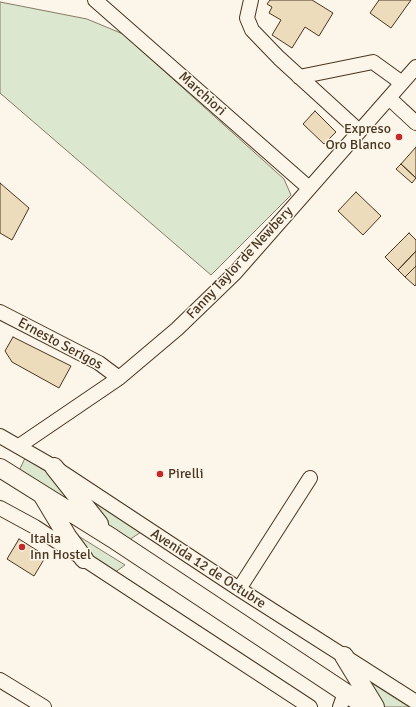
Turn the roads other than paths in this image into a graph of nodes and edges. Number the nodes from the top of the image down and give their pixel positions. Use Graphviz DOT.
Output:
graph roads {
  1 [pos="95,0"];
  2 [pos="251,0"];
  3 [pos="416,67"];
  4 [pos="299,77"];
  5 [pos="402,83"];
  6 [pos="389,98"];
  7 [pos="416,123"];
  8 [pos="359,131"];
  9 [pos="309,188"];
  10 [pos="0,312"];
  11 [pos="119,378"];
  12 [pos="0,436"];
  13 [pos="19,446"];
  14 [pos="54,467"];
  15 [pos="0,468"];
  16 [pos="310,478"];
  17 [pos="41,493"];
  18 [pos="0,508"];
  19 [pos="112,538"];
  20 [pos="84,559"];
  21 [pos="239,589"];
  22 [pos="344,656"];
  23 [pos="0,680"];
  24 [pos="342,700"];
  25 [pos="416,702"];
  26 [pos="44,707"];
  27 [pos="310,707"];
  28 [pos="367,707"];
  29 [pos="375,707"];
  1 -- 9 [label="street, Marchiori"];
  2 -- 4 [label="street"];
  3 -- 5 [label="street, Fanny Taylor de Newbery"];
  4 -- 5 [label="street"];
  4 -- 8 [label="street"];
  5 -- 6 [label="street, Fanny Taylor de Newbery"];
  6 -- 7 [label="street"];
  6 -- 8 [label="street, Fanny Taylor de Newbery"];
  8 -- 9 [label="street, Fanny Taylor de Newbery"];
  9 -- 11 [label="street, Fanny Taylor de Newbery"];
  10 -- 11 [label="street, Ernesto Serigos"];
  11 -- 13 [label="street, Fanny Taylor de Newbery"];
  12 -- 13 [label="street, Avenida 12 de Octubre"];
  13 -- 14 [label="street, Avenida 12 de Octubre"];
  14 -- 19 [label="main road"];
  14 -- 21 [label="street, Avenida 12 de Octubre"];
  15 -- 17 [label="main road, Avenida 12 de Octubre"];
  16 -- 21 [label="street"];
  17 -- 19 [label="main road, Avenida 12 de Octubre"];
  17 -- 20 [label="main road"];
  18 -- 20 [label="street"];
  19 -- 24 [label="main road, Avenida 12 de Octubre"];
  20 -- 27 [label="street"];
  21 -- 22 [label="street, Avenida 12 de Octubre"];
  22 -- 25 [label="street, Avenida 12 de Octubre"];
  22 -- 29 [label="main road"];
  23 -- 26 [label="street"];
  24 -- 28 [label="main road, Avenida 12 de Octubre"];
}
